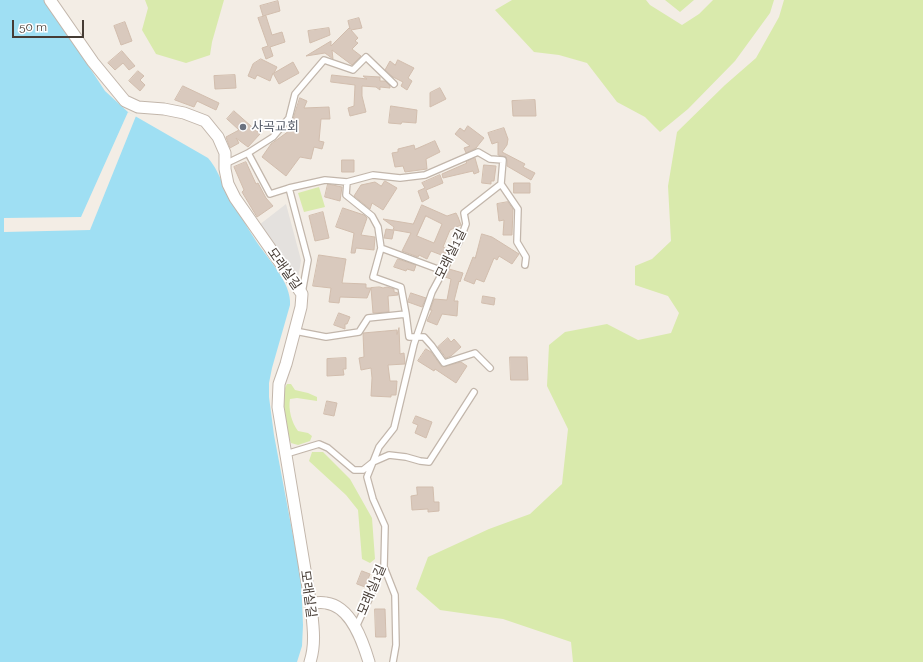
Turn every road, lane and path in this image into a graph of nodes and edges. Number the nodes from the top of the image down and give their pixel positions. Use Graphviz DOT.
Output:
graph roads {
  1 [pos="50,0"];
  2 [pos="394,84"];
  3 [pos="248,153"];
  4 [pos="225,164"];
  5 [pos="347,182"];
  6 [pos="501,184"];
  7 [pos="289,188"];
  8 [pos="381,248"];
  9 [pos="525,265"];
  10 [pos="442,271"];
  11 [pos="302,294"];
  12 [pos="406,314"];
  13 [pos="294,331"];
  14 [pos="416,338"];
  15 [pos="490,368"];
  16 [pos="474,392"];
  17 [pos="286,454"];
  18 [pos="373,462"];
  19 [pos="384,567"];
  20 [pos="310,603"];
  21 [pos="356,627"];
  22 [pos="310,662"];
  23 [pos="368,662"];
  24 [pos="393,662"];
  1 -- 4 [label="street, 모래실길"];
  2 -- 3 [label="lane"];
  3 -- 4 [label="lane"];
  3 -- 7 [label="lane"];
  4 -- 11 [label="street, 모래실길"];
  5 -- 6 [label="lane"];
  5 -- 7 [label="lane"];
  5 -- 8 [label="lane"];
  6 -- 9 [label="lane"];
  6 -- 10 [label="lane, 모래실1길"];
  7 -- 11 [label="lane"];
  8 -- 10 [label="lane"];
  8 -- 12 [label="lane"];
  10 -- 14 [label="lane, 모래실1길"];
  11 -- 13 [label="street, 모래실길"];
  12 -- 13 [label="lane"];
  12 -- 14 [label="lane"];
  13 -- 17 [label="street, 모래실길"];
  14 -- 15 [label="lane"];
  14 -- 18 [label="lane, 모래실1길"];
  16 -- 18 [label="lane"];
  17 -- 18 [label="lane"];
  17 -- 20 [label="street, 모래실길"];
  18 -- 19 [label="lane, 모래실1길"];
  19 -- 21 [label="lane, 모래실1길"];
  19 -- 24 [label="lane"];
  20 -- 21 [label="street"];
  20 -- 22 [label="street, 모래실길"];
  21 -- 23 [label="street"];
}
